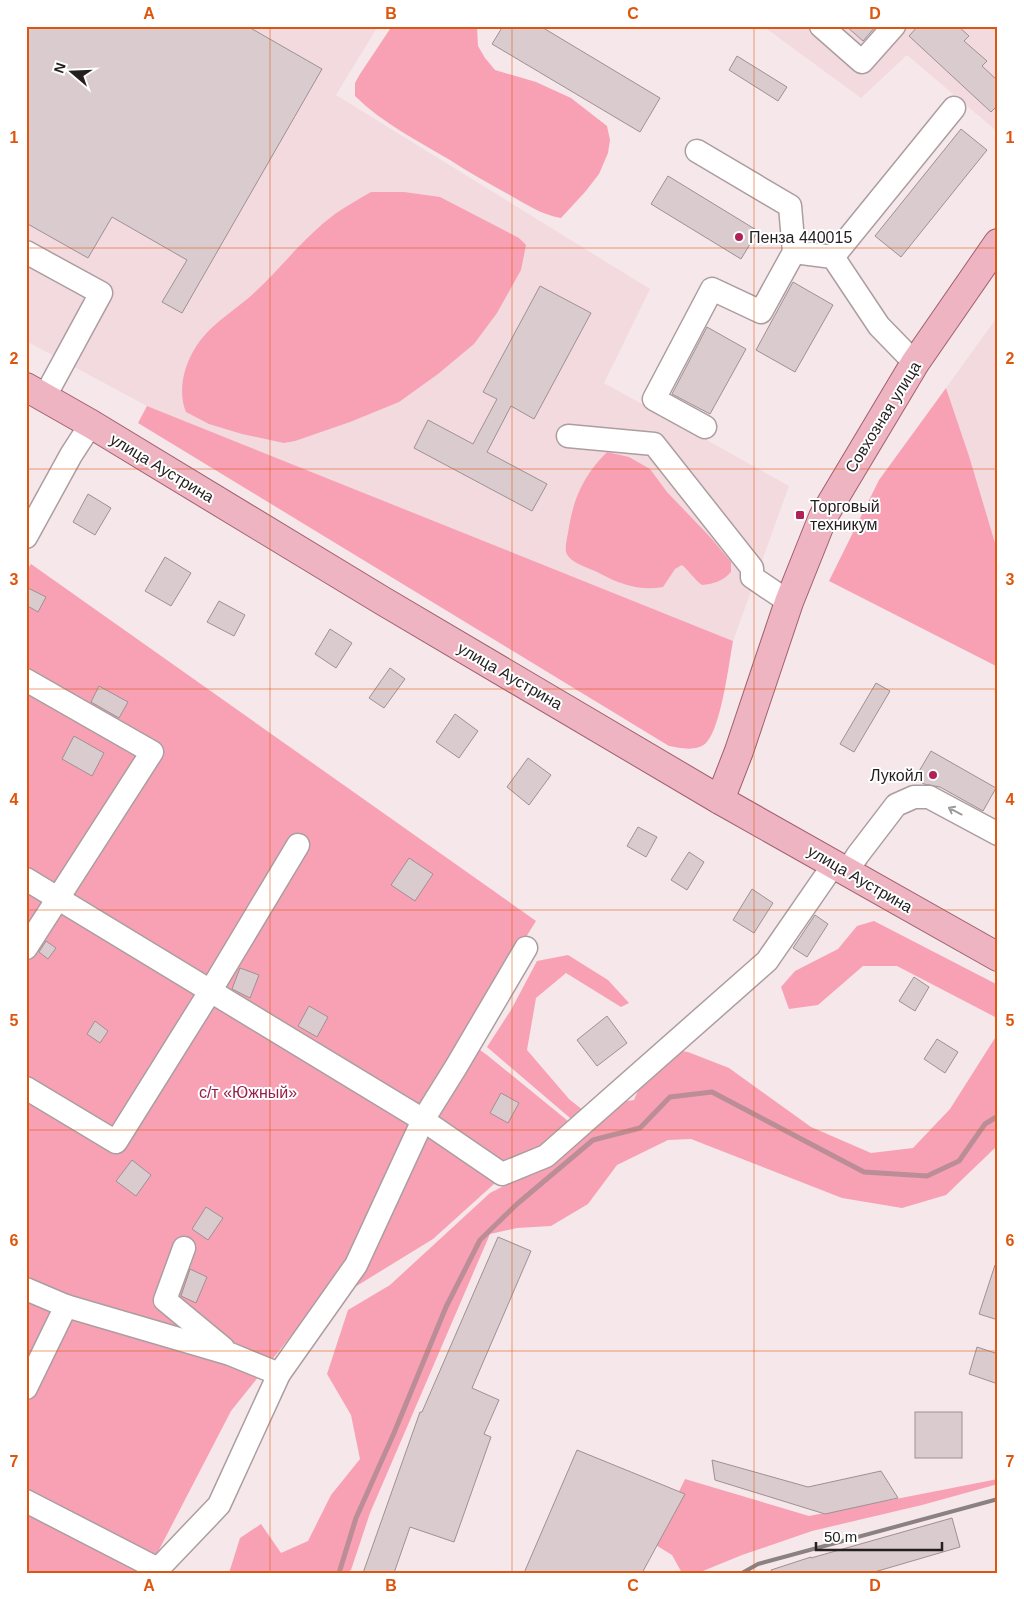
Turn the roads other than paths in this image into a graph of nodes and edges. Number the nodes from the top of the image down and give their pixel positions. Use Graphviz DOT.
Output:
graph roads {
  1 [pos="821,26"];
  2 [pos="894,26"];
  3 [pos="954,108"];
  4 [pos="697,151"];
  5 [pos="998,242"];
  6 [pos="26,252"];
  7 [pos="794,252"];
  8 [pos="833,257"];
  9 [pos="915,363"];
  10 [pos="35,392"];
  11 [pos="91,424"];
  12 [pos="704,427"];
  13 [pos="568,436"];
  14 [pos="26,537"];
  15 [pos="790,602"];
  16 [pos="26,680"];
  17 [pos="720,800"];
  18 [pos="998,834"];
  19 [pos="298,845"];
  20 [pos="840,868"];
  21 [pos="26,879"];
  22 [pos="59,899"];
  23 [pos="26,948"];
  24 [pos="526,948"];
  25 [pos="998,957"];
  26 [pos="211,990"];
  27 [pos="26,1088"];
  28 [pos="423,1120"];
  29 [pos="184,1248"];
  30 [pos="26,1289"];
  31 [pos="66,1306"];
  32 [pos="230,1354"];
  33 [pos="279,1374"];
  34 [pos="26,1388"];
  35 [pos="26,1501"];
  36 [pos="157,1571"];
  1 -- 2 [label="lane"];
  3 -- 8 [label="lane"];
  4 -- 7 [label="lane"];
  5 -- 9 [label="main road, Совхозная улица"];
  6 -- 10 [label="lane"];
  7 -- 8 [label="lane"];
  7 -- 12 [label="lane"];
  8 -- 9 [label="lane"];
  9 -- 15 [label="main road, Совхозная улица"];
  10 -- 11 [label="main road, улица Аустрина"];
  11 -- 14 [label="lane"];
  11 -- 17 [label="main road, улица Аустрина"];
  13 -- 15 [label="lane"];
  15 -- 17 [label="main road, Совхозная улица"];
  16 -- 22 [label="lane"];
  17 -- 20 [label="main road, улица Аустрина"];
  18 -- 20 [label="lane, one-way"];
  19 -- 26 [label="lane"];
  20 -- 25 [label="main road, улица Аустрина"];
  20 -- 28 [label="lane"];
  21 -- 22 [label="lane"];
  22 -- 23 [label="lane"];
  22 -- 26 [label="lane"];
  24 -- 28 [label="lane"];
  26 -- 27 [label="lane"];
  26 -- 28 [label="lane"];
  28 -- 33 [label="lane"];
  29 -- 32 [label="lane"];
  30 -- 31 [label="lane"];
  31 -- 32 [label="lane"];
  31 -- 34 [label="lane"];
  32 -- 33 [label="lane"];
  33 -- 36 [label="lane"];
  35 -- 36 [label="lane"];
}
